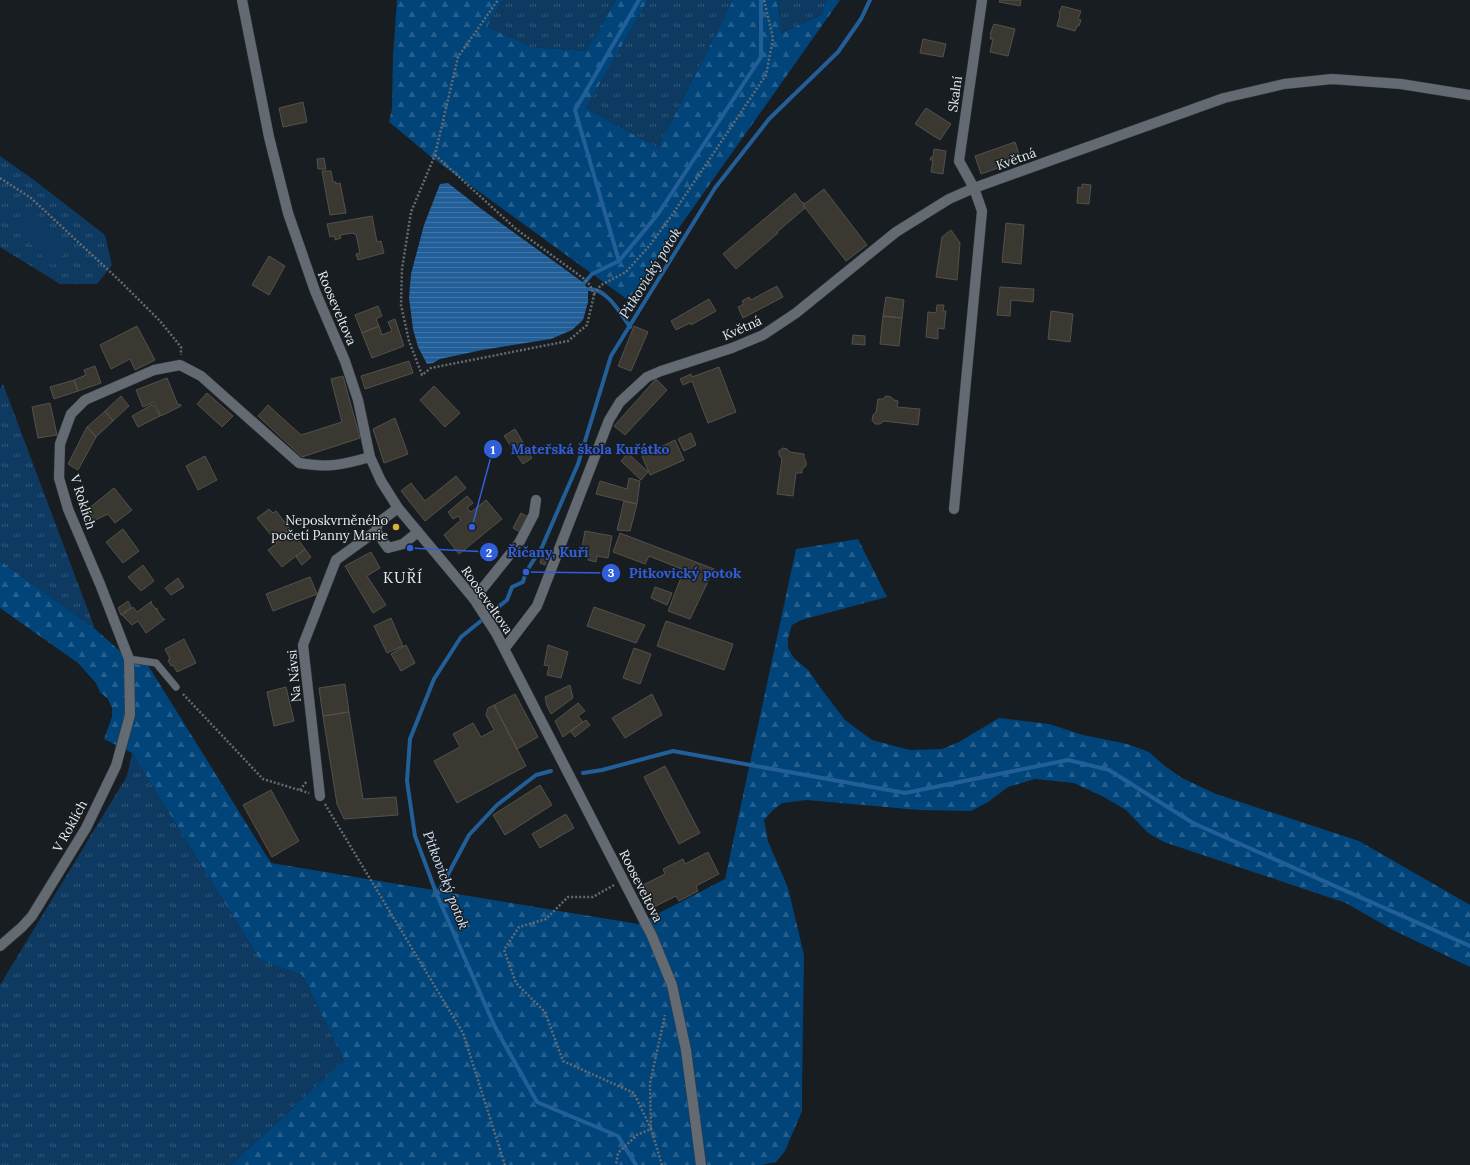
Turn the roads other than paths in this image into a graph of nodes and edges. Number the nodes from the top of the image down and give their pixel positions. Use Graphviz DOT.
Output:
graph roads {
  1 [pos="242,0"];
  2 [pos="982,0"];
  3 [pos="1470,95"];
  4 [pos="974,188"];
  5 [pos="370,457"];
  6 [pos="536,500"];
  7 [pos="398,508"];
  8 [pos="954,509"];
  9 [pos="376,531"];
  10 [pos="418,532"];
  11 [pos="476,603"];
  12 [pos="505,648"];
  13 [pos="129,659"];
  14 [pos="176,687"];
  15 [pos="320,796"];
  16 [pos="0,946"];
  17 [pos="701,1165"];
  1 -- 5 [label="street, Rooseveltova"];
  2 -- 4 [label="street, Skalní"];
  3 -- 4 [label="street, Květná"];
  4 -- 8 [label="street, Skalní"];
  4 -- 12 [label="street, Květná"];
  5 -- 7 [label="street, Rooseveltova"];
  5 -- 13 [label="street, V Roklích"];
  6 -- 11 [label="street"];
  7 -- 9 [label="street, Na Návsi"];
  7 -- 10 [label="street, Rooseveltova"];
  9 -- 10 [label="street"];
  9 -- 15 [label="street, Na Návsi"];
  10 -- 11 [label="street, Rooseveltova"];
  11 -- 12 [label="street, Rooseveltova"];
  12 -- 17 [label="street, Rooseveltova"];
  13 -- 14 [label="lane"];
  13 -- 16 [label="street, V Roklích"];
}
